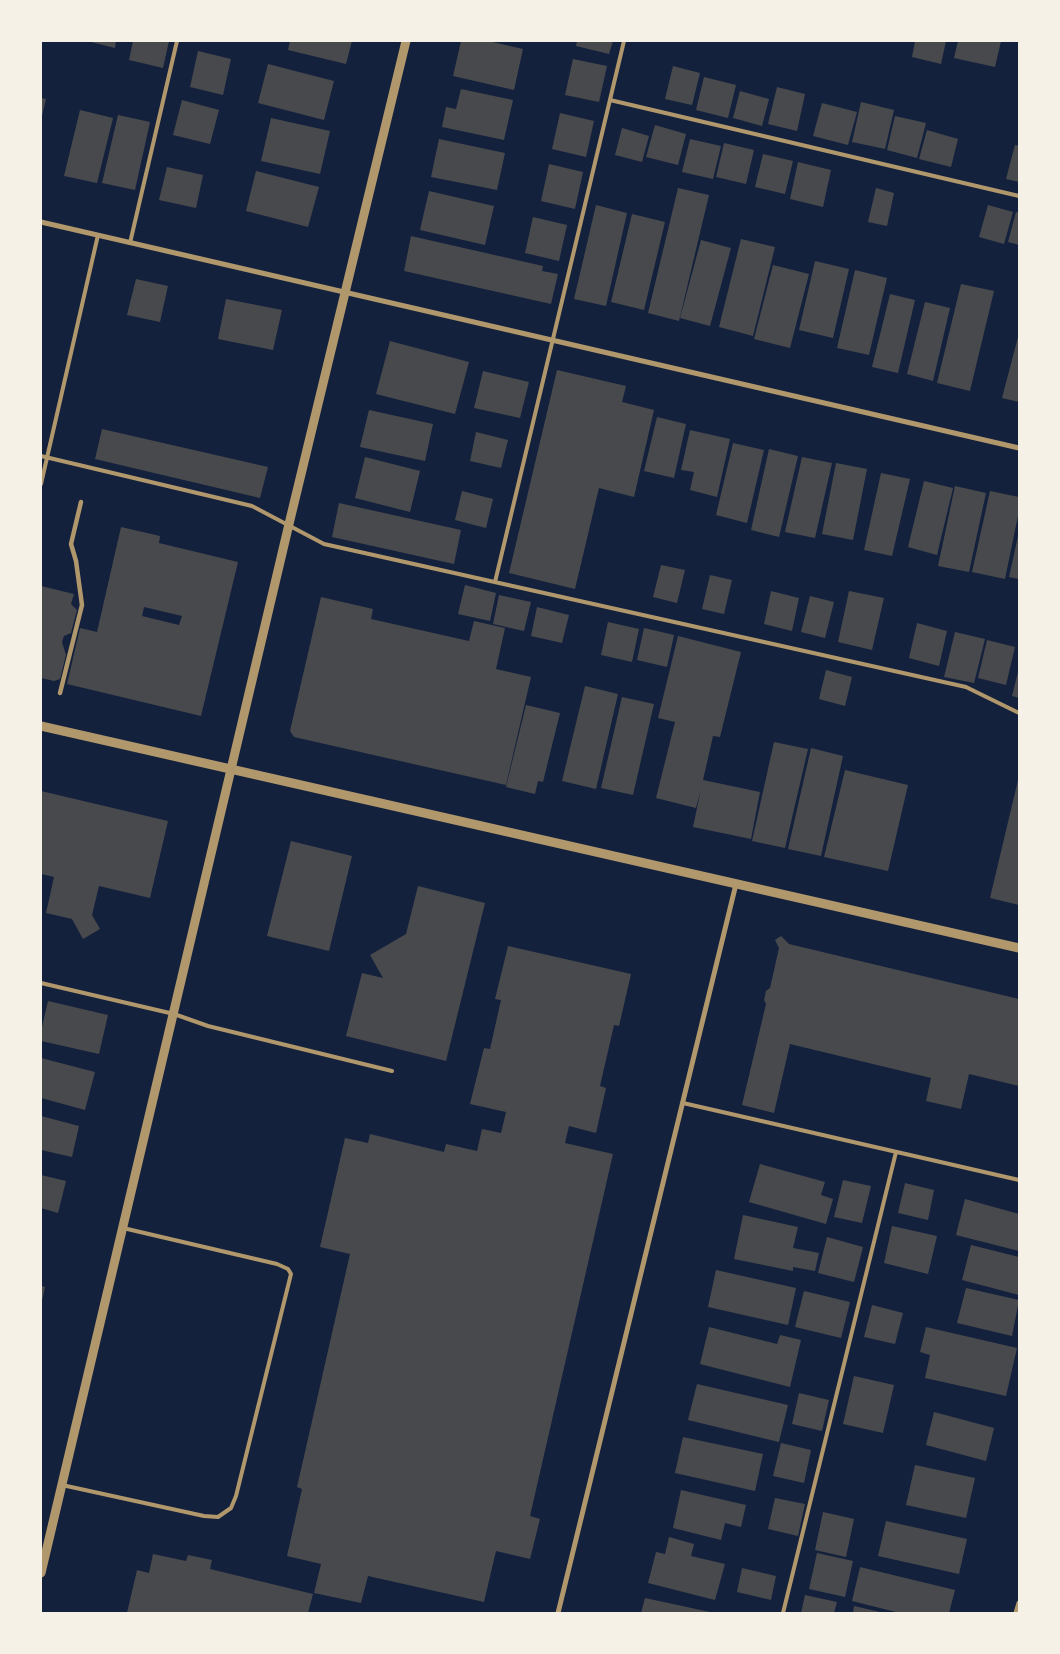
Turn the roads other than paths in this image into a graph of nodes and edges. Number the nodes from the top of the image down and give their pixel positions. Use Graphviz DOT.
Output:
graph roads {
  1 [pos="177,41"];
  2 [pos="406,41"];
  3 [pos="624,41"];
  4 [pos="610,100"];
  5 [pos="1019,196"];
  6 [pos="41,222"];
  7 [pos="98,235"];
  8 [pos="130,243"];
  9 [pos="346,291"];
  10 [pos="552,340"];
  11 [pos="1019,448"];
  12 [pos="41,456"];
  13 [pos="47,457"];
  14 [pos="41,484"];
  15 [pos="81,502"];
  16 [pos="289,524"];
  17 [pos="495,582"];
  18 [pos="60,693"];
  19 [pos="1019,713"];
  20 [pos="41,726"];
  21 [pos="232,769"];
  22 [pos="736,884"];
  23 [pos="1019,948"];
  24 [pos="41,983"];
  25 [pos="174,1014"];
  26 [pos="392,1071"];
  27 [pos="683,1103"];
  28 [pos="896,1152"];
  29 [pos="1019,1180"];
  30 [pos="123,1228"];
  31 [pos="62,1485"];
  32 [pos="41,1573"];
  33 [pos="1019,1604"];
  34 [pos="558,1613"];
  35 [pos="784,1613"];
  36 [pos="1016,1613"];
  1 -- 8 [label="lane"];
  2 -- 9 [label="street"];
  3 -- 4 [label="lane"];
  4 -- 5 [label="lane"];
  4 -- 10 [label="lane"];
  6 -- 7 [label="street"];
  7 -- 8 [label="street"];
  7 -- 13 [label="lane"];
  8 -- 9 [label="street"];
  9 -- 10 [label="street"];
  9 -- 16 [label="street"];
  10 -- 11 [label="street"];
  10 -- 17 [label="lane"];
  12 -- 13 [label="lane"];
  13 -- 14 [label="lane"];
  13 -- 16 [label="lane"];
  15 -- 18 [label="street"];
  16 -- 17 [label="lane"];
  16 -- 21 [label="street"];
  17 -- 19 [label="lane"];
  20 -- 21 [label="street"];
  21 -- 22 [label="street"];
  21 -- 25 [label="street"];
  22 -- 23 [label="street"];
  22 -- 27 [label="street"];
  24 -- 25 [label="lane"];
  25 -- 26 [label="lane"];
  25 -- 30 [label="street"];
  27 -- 28 [label="lane"];
  27 -- 34 [label="street"];
  28 -- 29 [label="lane"];
  28 -- 35 [label="lane"];
  30 -- 31 [label="street"];
  30 -- 31 [label="lane"];
  31 -- 32 [label="street"];
  33 -- 36 [label="street"];
}
